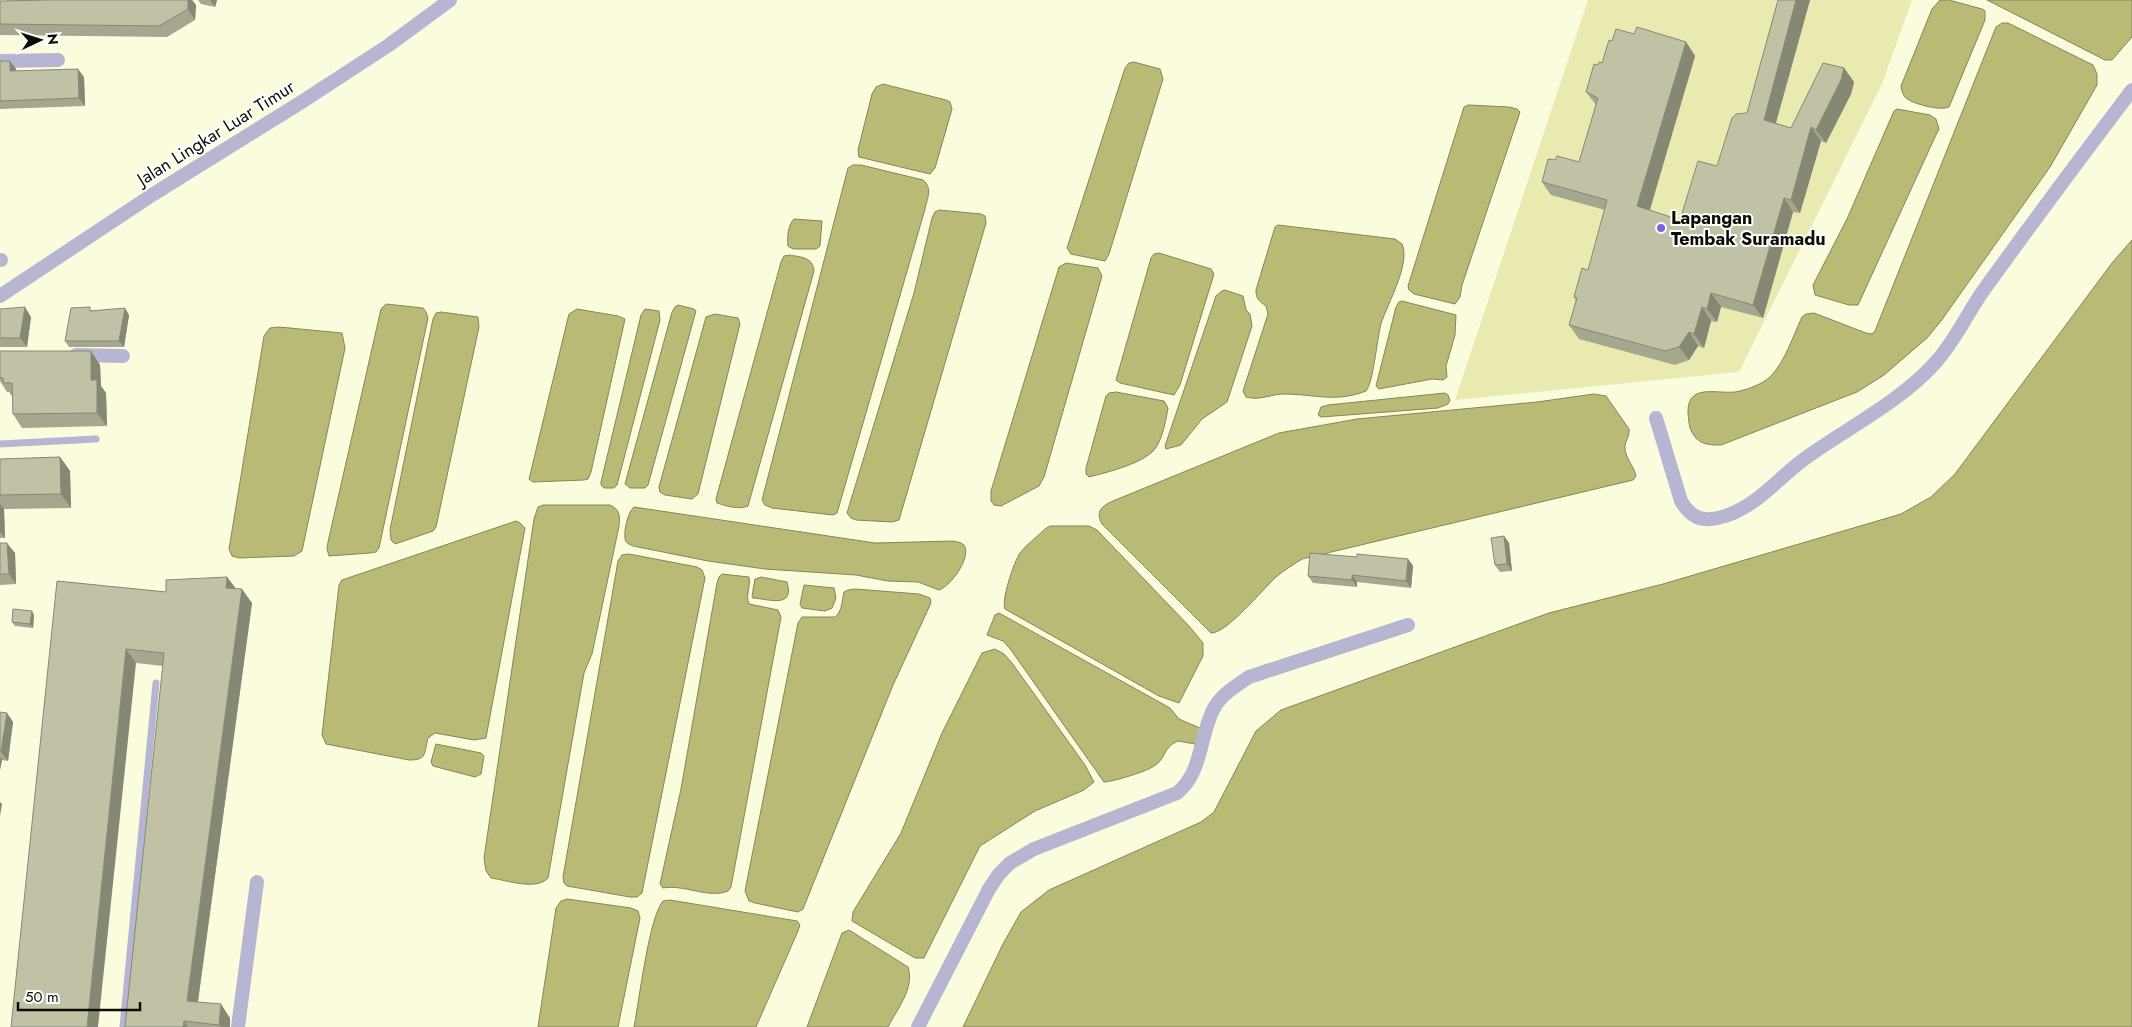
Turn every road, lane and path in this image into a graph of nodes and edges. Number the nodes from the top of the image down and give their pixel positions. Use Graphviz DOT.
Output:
graph roads {
  1 [pos="450,0"];
  2 [pos="58,60"];
  3 [pos="0,61"];
  4 [pos="2132,90"];
  5 [pos="0,296"];
  6 [pos="64,355"];
  7 [pos="123,356"];
  8 [pos="1656,418"];
  9 [pos="96,439"];
  10 [pos="0,444"];
  11 [pos="1408,625"];
  12 [pos="156,683"];
  13 [pos="257,882"];
  14 [pos="123,1027"];
  15 [pos="238,1027"];
  16 [pos="918,1027"];
  1 -- 5 [label="street, Jalan Lingkar Luar Timur"];
  2 -- 3 [label="street"];
  4 -- 8 [label="street"];
  6 -- 7 [label="street"];
  9 -- 10 [label="lane"];
  11 -- 16 [label="street"];
  12 -- 14 [label="lane"];
  13 -- 15 [label="street"];
}
